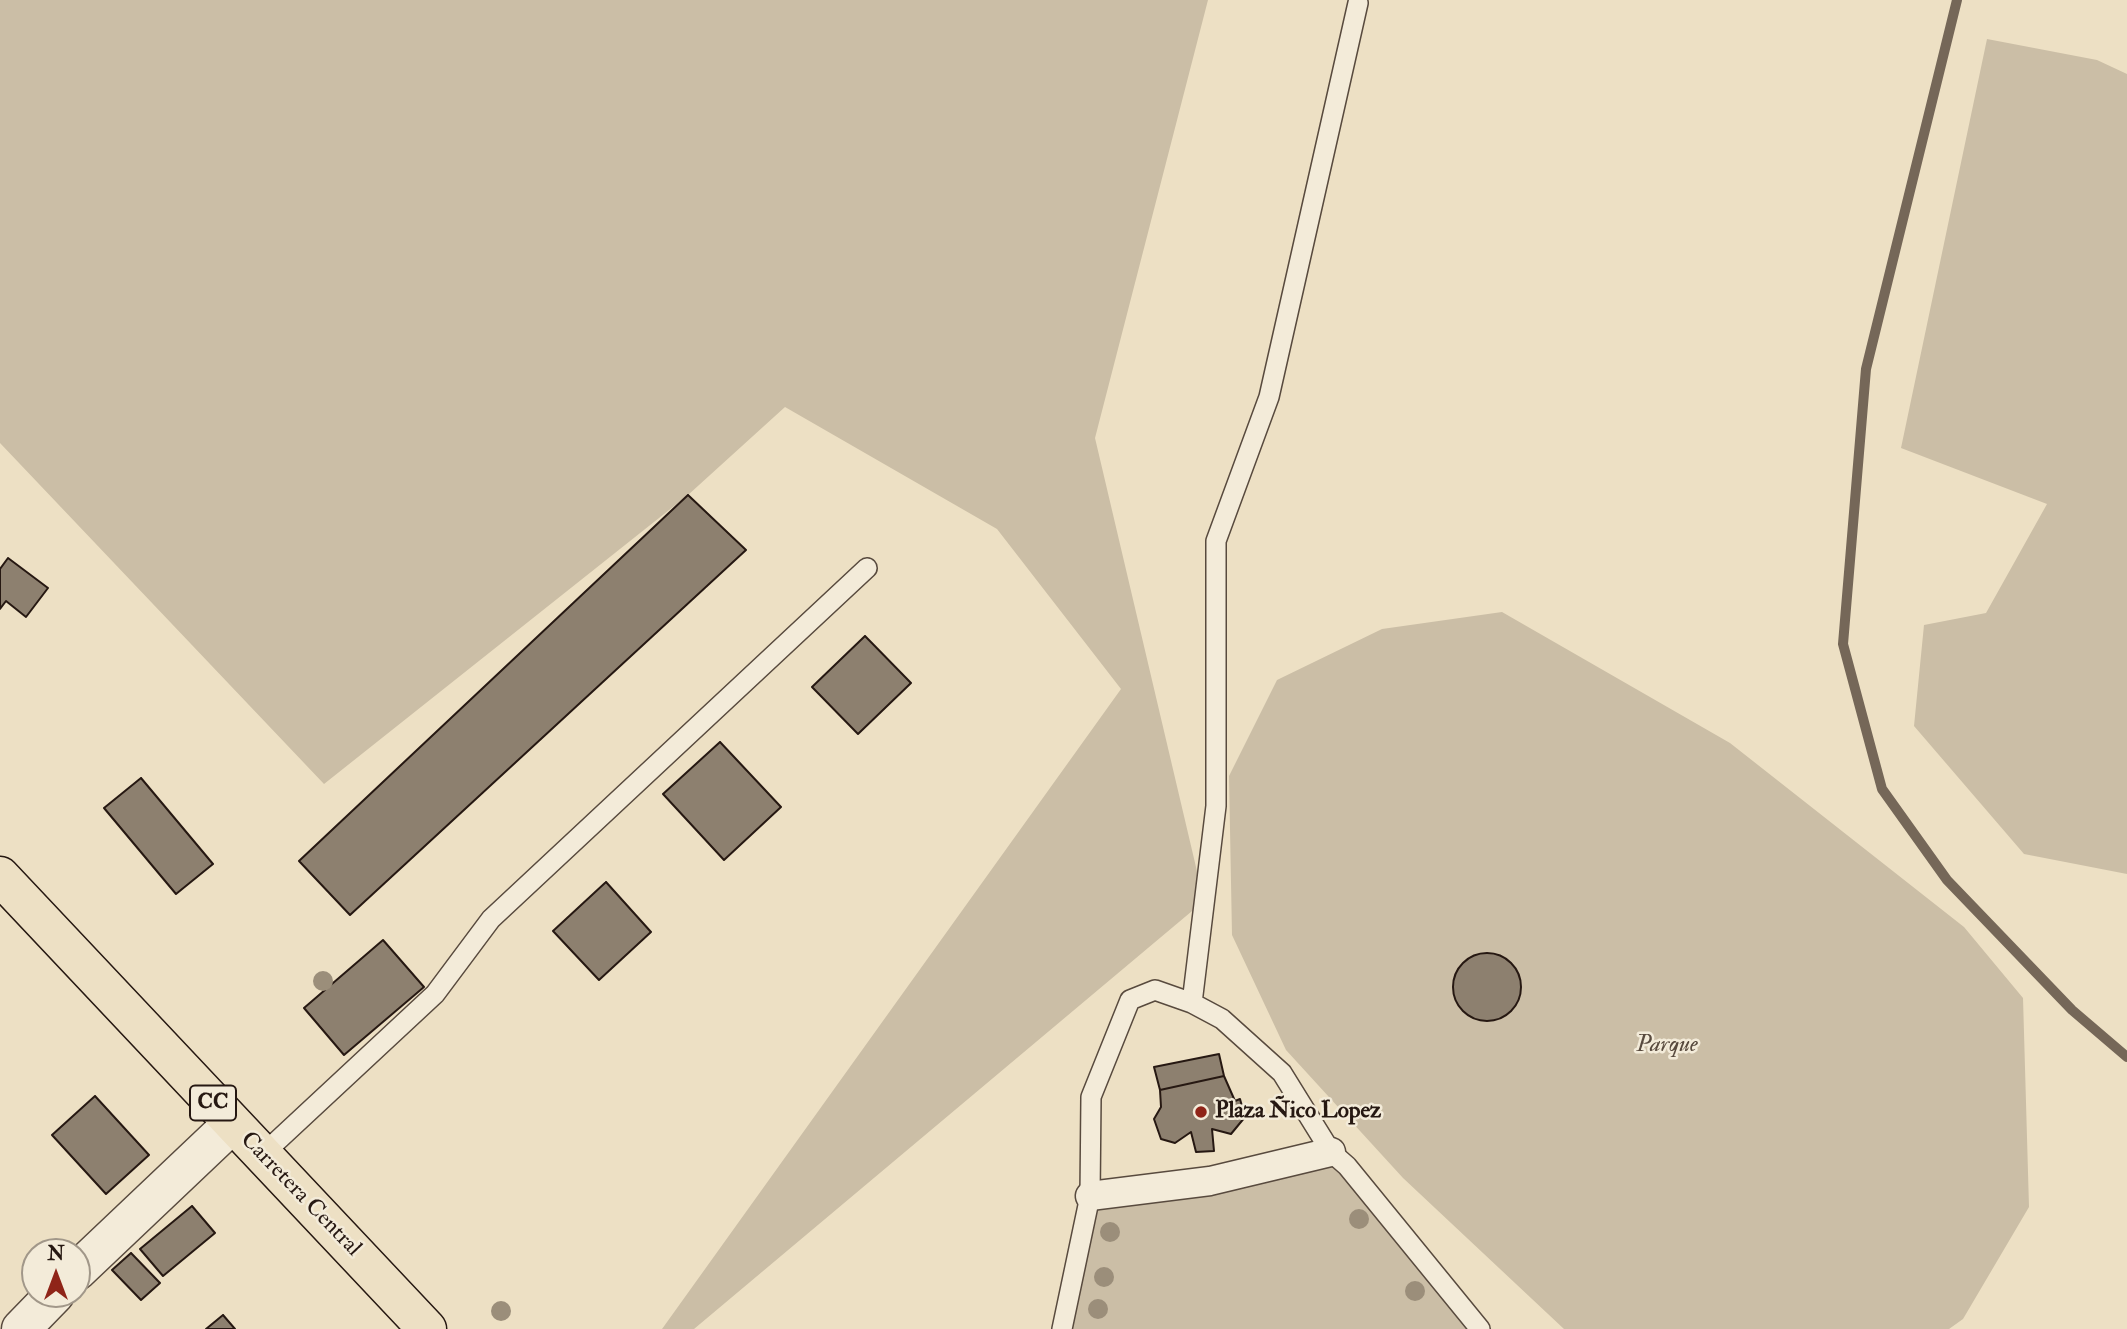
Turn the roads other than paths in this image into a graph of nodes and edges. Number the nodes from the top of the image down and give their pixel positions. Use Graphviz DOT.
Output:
graph roads {
  1 [pos="1357,4"];
  2 [pos="867,568"];
  3 [pos="0,876"];
  4 [pos="1192,1003"];
  5 [pos="232,1124"];
  6 [pos="1331,1152"];
  7 [pos="262,1155"];
  8 [pos="1090,1196"];
  9 [pos="91,1259"];
  10 [pos="41,1308"];
  11 [pos="21,1329"];
  12 [pos="427,1329"];
  13 [pos="1062,1329"];
  14 [pos="1480,1329"];
  1 -- 4 [label="lane"];
  2 -- 7 [label="lane"];
  3 -- 5 [label="highway, Carretera Central / CC"];
  4 -- 6 [label="lane"];
  4 -- 8 [label="lane"];
  5 -- 7 [label="highway, Carretera Central / CC"];
  5 -- 9 [label="street"];
  6 -- 8 [label="street"];
  6 -- 14 [label="lane"];
  7 -- 12 [label="highway, Carretera Central / CC"];
  8 -- 13 [label="lane"];
  10 -- 11 [label="street"];
}
